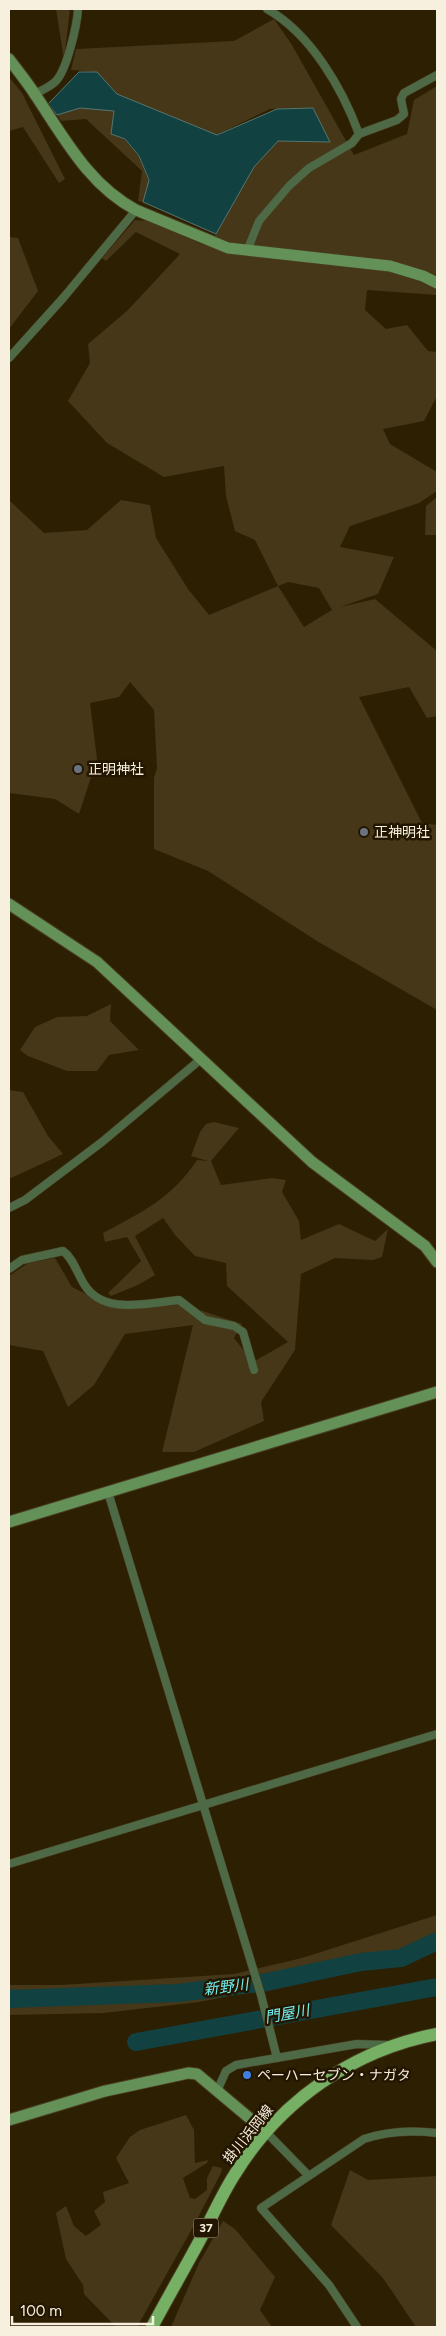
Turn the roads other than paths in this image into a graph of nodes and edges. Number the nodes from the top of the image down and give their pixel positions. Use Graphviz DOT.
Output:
graph roads {
  1 [pos="78,9"];
  2 [pos="267,9"];
  3 [pos="9,59"];
  4 [pos="437,75"];
  5 [pos="35,94"];
  6 [pos="359,134"];
  7 [pos="136,210"];
  8 [pos="247,251"];
  9 [pos="437,283"];
  10 [pos="9,358"];
  11 [pos="9,904"];
  12 [pos="201,1059"];
  13 [pos="9,1208"];
  14 [pos="437,1262"];
  15 [pos="9,1269"];
  16 [pos="254,1370"];
  17 [pos="437,1392"];
  18 [pos="108,1492"];
  19 [pos="9,1522"];
  20 [pos="437,1734"];
  21 [pos="202,1805"];
  22 [pos="9,1864"];
  23 [pos="437,2034"];
  24 [pos="395,2045"];
  25 [pos="277,2058"];
  26 [pos="217,2091"];
  27 [pos="9,2120"];
  28 [pos="266,2132"];
  29 [pos="437,2132"];
  30 [pos="308,2175"];
  31 [pos="152,2327"];
  32 [pos="357,2327"];
  1 -- 5 [label="street"];
  2 -- 6 [label="street"];
  3 -- 5 [label="street"];
  4 -- 6 [label="street"];
  5 -- 7 [label="street"];
  6 -- 8 [label="street"];
  7 -- 8 [label="street"];
  7 -- 10 [label="street"];
  8 -- 9 [label="street"];
  11 -- 12 [label="street"];
  12 -- 13 [label="street"];
  12 -- 14 [label="street"];
  15 -- 16 [label="street"];
  17 -- 18 [label="street"];
  18 -- 19 [label="street"];
  18 -- 21 [label="street"];
  20 -- 21 [label="street"];
  21 -- 22 [label="street"];
  21 -- 25 [label="street"];
  23 -- 24 [label="main road, 掛川浜岡線 / 37"];
  24 -- 25 [label="street"];
  24 -- 28 [label="main road, 掛川浜岡線 / 37"];
  25 -- 26 [label="street"];
  26 -- 27 [label="street"];
  26 -- 28 [label="street"];
  28 -- 30 [label="street"];
  28 -- 31 [label="main road, 掛川浜岡線 / 37"];
  29 -- 30 [label="street"];
  30 -- 32 [label="street"];
}
